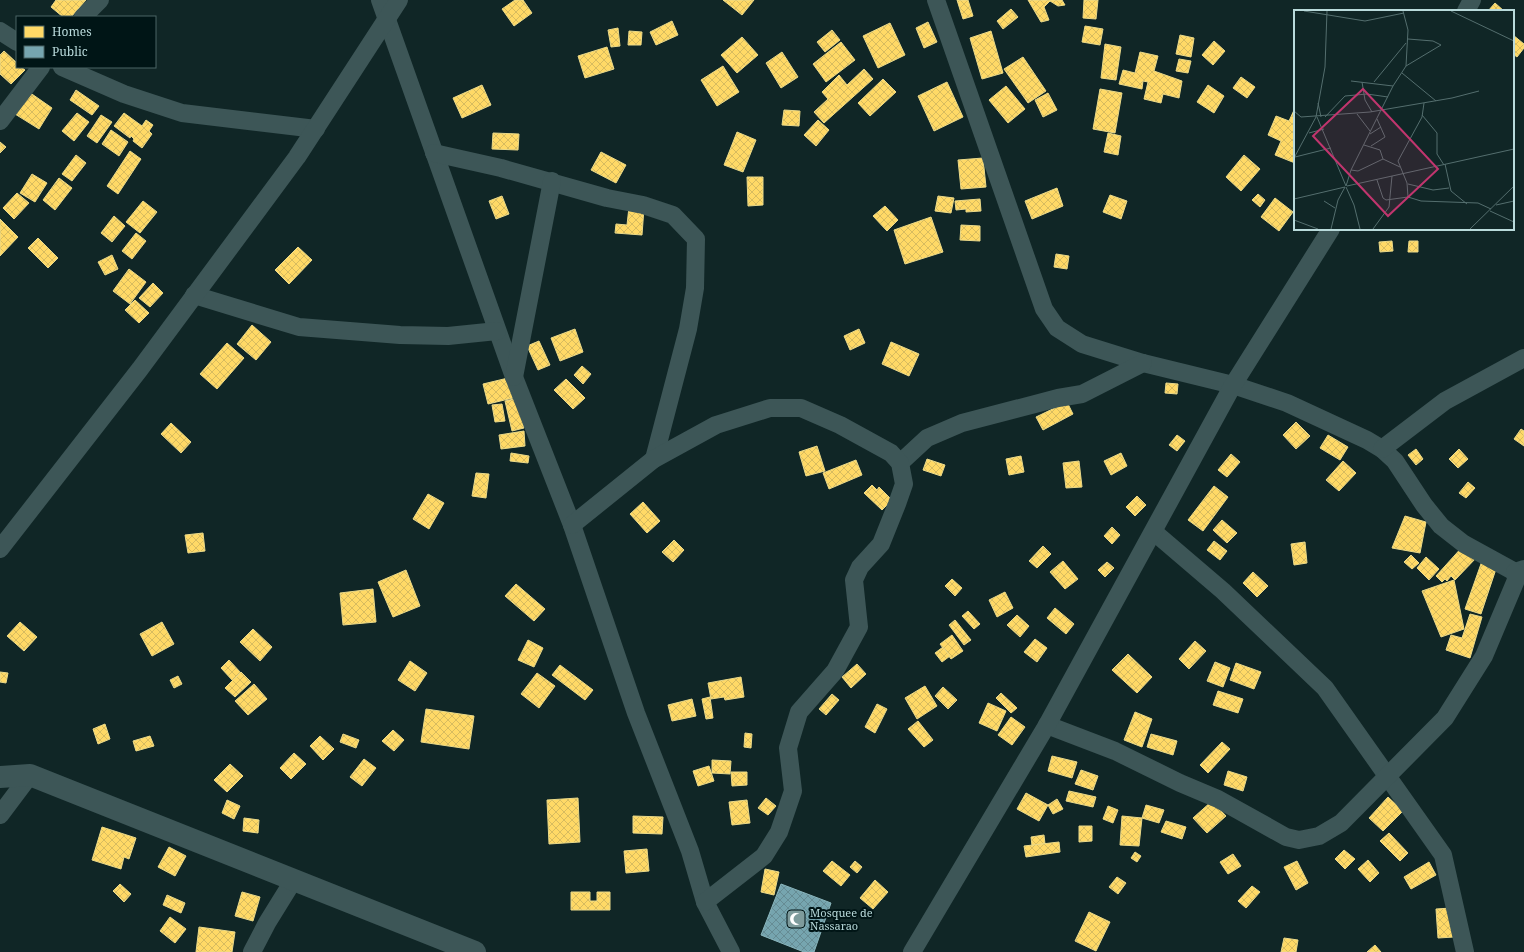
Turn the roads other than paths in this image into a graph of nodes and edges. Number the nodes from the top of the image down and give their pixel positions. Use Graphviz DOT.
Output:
graph roads {
  1 [pos="100,0"];
  2 [pos="380,0"];
  3 [pos="399,0"];
  4 [pos="936,0"];
  5 [pos="1472,0"];
  6 [pos="1467,10"];
  7 [pos="84,16"];
  8 [pos="387,19"];
  9 [pos="0,31"];
  10 [pos="16,41"];
  11 [pos="40,68"];
  12 [pos="64,68"];
  13 [pos="0,121"];
  14 [pos="316,129"];
  15 [pos="434,153"];
  16 [pos="552,181"];
  17 [pos="1330,230"];
  18 [pos="194,296"];
  19 [pos="497,331"];
  20 [pos="1524,358"];
  21 [pos="1142,363"];
  22 [pos="514,377"];
  23 [pos="1233,384"];
  24 [pos="1382,449"];
  25 [pos="654,459"];
  26 [pos="900,463"];
  27 [pos="572,525"];
  28 [pos="1154,532"];
  29 [pos="0,549"];
  30 [pos="1520,570"];
  31 [pos="1047,725"];
  32 [pos="30,775"];
  33 [pos="1388,776"];
  34 [pos="0,777"];
  35 [pos="0,815"];
  36 [pos="293,881"];
  37 [pos="705,902"];
  38 [pos="252,952"];
  39 [pos="475,952"];
  40 [pos="731,952"];
  41 [pos="912,952"];
  42 [pos="1465,952"];
  1 -- 7 [label="street"];
  2 -- 8 [label="street"];
  3 -- 8 [label="street"];
  4 -- 21 [label="street"];
  5 -- 6 [label="street"];
  8 -- 14 [label="street"];
  8 -- 15 [label="street"];
  9 -- 10 [label="street"];
  11 -- 13 [label="street"];
  12 -- 14 [label="street"];
  14 -- 18 [label="street"];
  15 -- 16 [label="street"];
  15 -- 19 [label="street"];
  16 -- 22 [label="street"];
  16 -- 25 [label="street"];
  17 -- 23 [label="street"];
  18 -- 19 [label="street"];
  18 -- 29 [label="street"];
  19 -- 22 [label="street"];
  20 -- 24 [label="street"];
  21 -- 23 [label="street"];
  21 -- 26 [label="street"];
  22 -- 27 [label="street"];
  23 -- 24 [label="street"];
  23 -- 28 [label="street"];
  24 -- 30 [label="street"];
  25 -- 26 [label="street"];
  25 -- 27 [label="street"];
  26 -- 37 [label="street"];
  27 -- 37 [label="street"];
  28 -- 31 [label="street"];
  28 -- 33 [label="street"];
  30 -- 33 [label="street"];
  31 -- 33 [label="street"];
  31 -- 41 [label="street"];
  32 -- 34 [label="street"];
  32 -- 35 [label="street"];
  32 -- 36 [label="street"];
  33 -- 42 [label="street"];
  36 -- 38 [label="street"];
  36 -- 39 [label="street"];
  37 -- 40 [label="street"];
}
